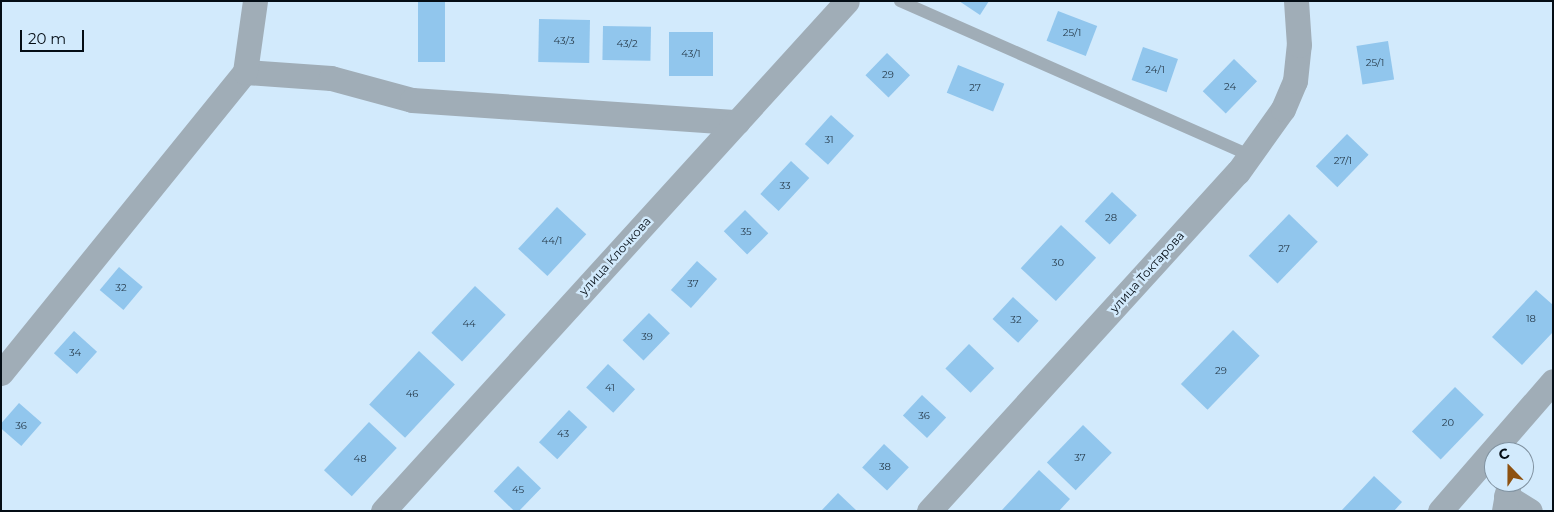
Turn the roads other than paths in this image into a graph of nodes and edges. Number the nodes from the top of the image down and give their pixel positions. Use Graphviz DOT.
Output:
graph roads {
  1 [pos="255,1"];
  2 [pos="847,1"];
  3 [pos="900,1"];
  4 [pos="1296,1"];
  5 [pos="244,72"];
  6 [pos="738,122"];
  7 [pos="1250,155"];
  8 [pos="1,372"];
  9 [pos="1553,381"];
  10 [pos="1518,422"];
  11 [pos="1515,442"];
  12 [pos="1506,496"];
  13 [pos="383,511"];
  14 [pos="929,511"];
  15 [pos="1440,511"];
  16 [pos="1530,511"];
  1 -- 5 [label="street"];
  2 -- 6 [label="street, улица Клочкова"];
  3 -- 7 [label="lane"];
  4 -- 7 [label="street, улица Токтарова"];
  5 -- 6 [label="street"];
  5 -- 8 [label="street"];
  6 -- 13 [label="street, улица Клочкова"];
  7 -- 14 [label="street, улица Токтарова"];
  9 -- 10 [label="street"];
  10 -- 11 [label="street"];
  10 -- 15 [label="street"];
  12 -- 16 [label="street"];
}
